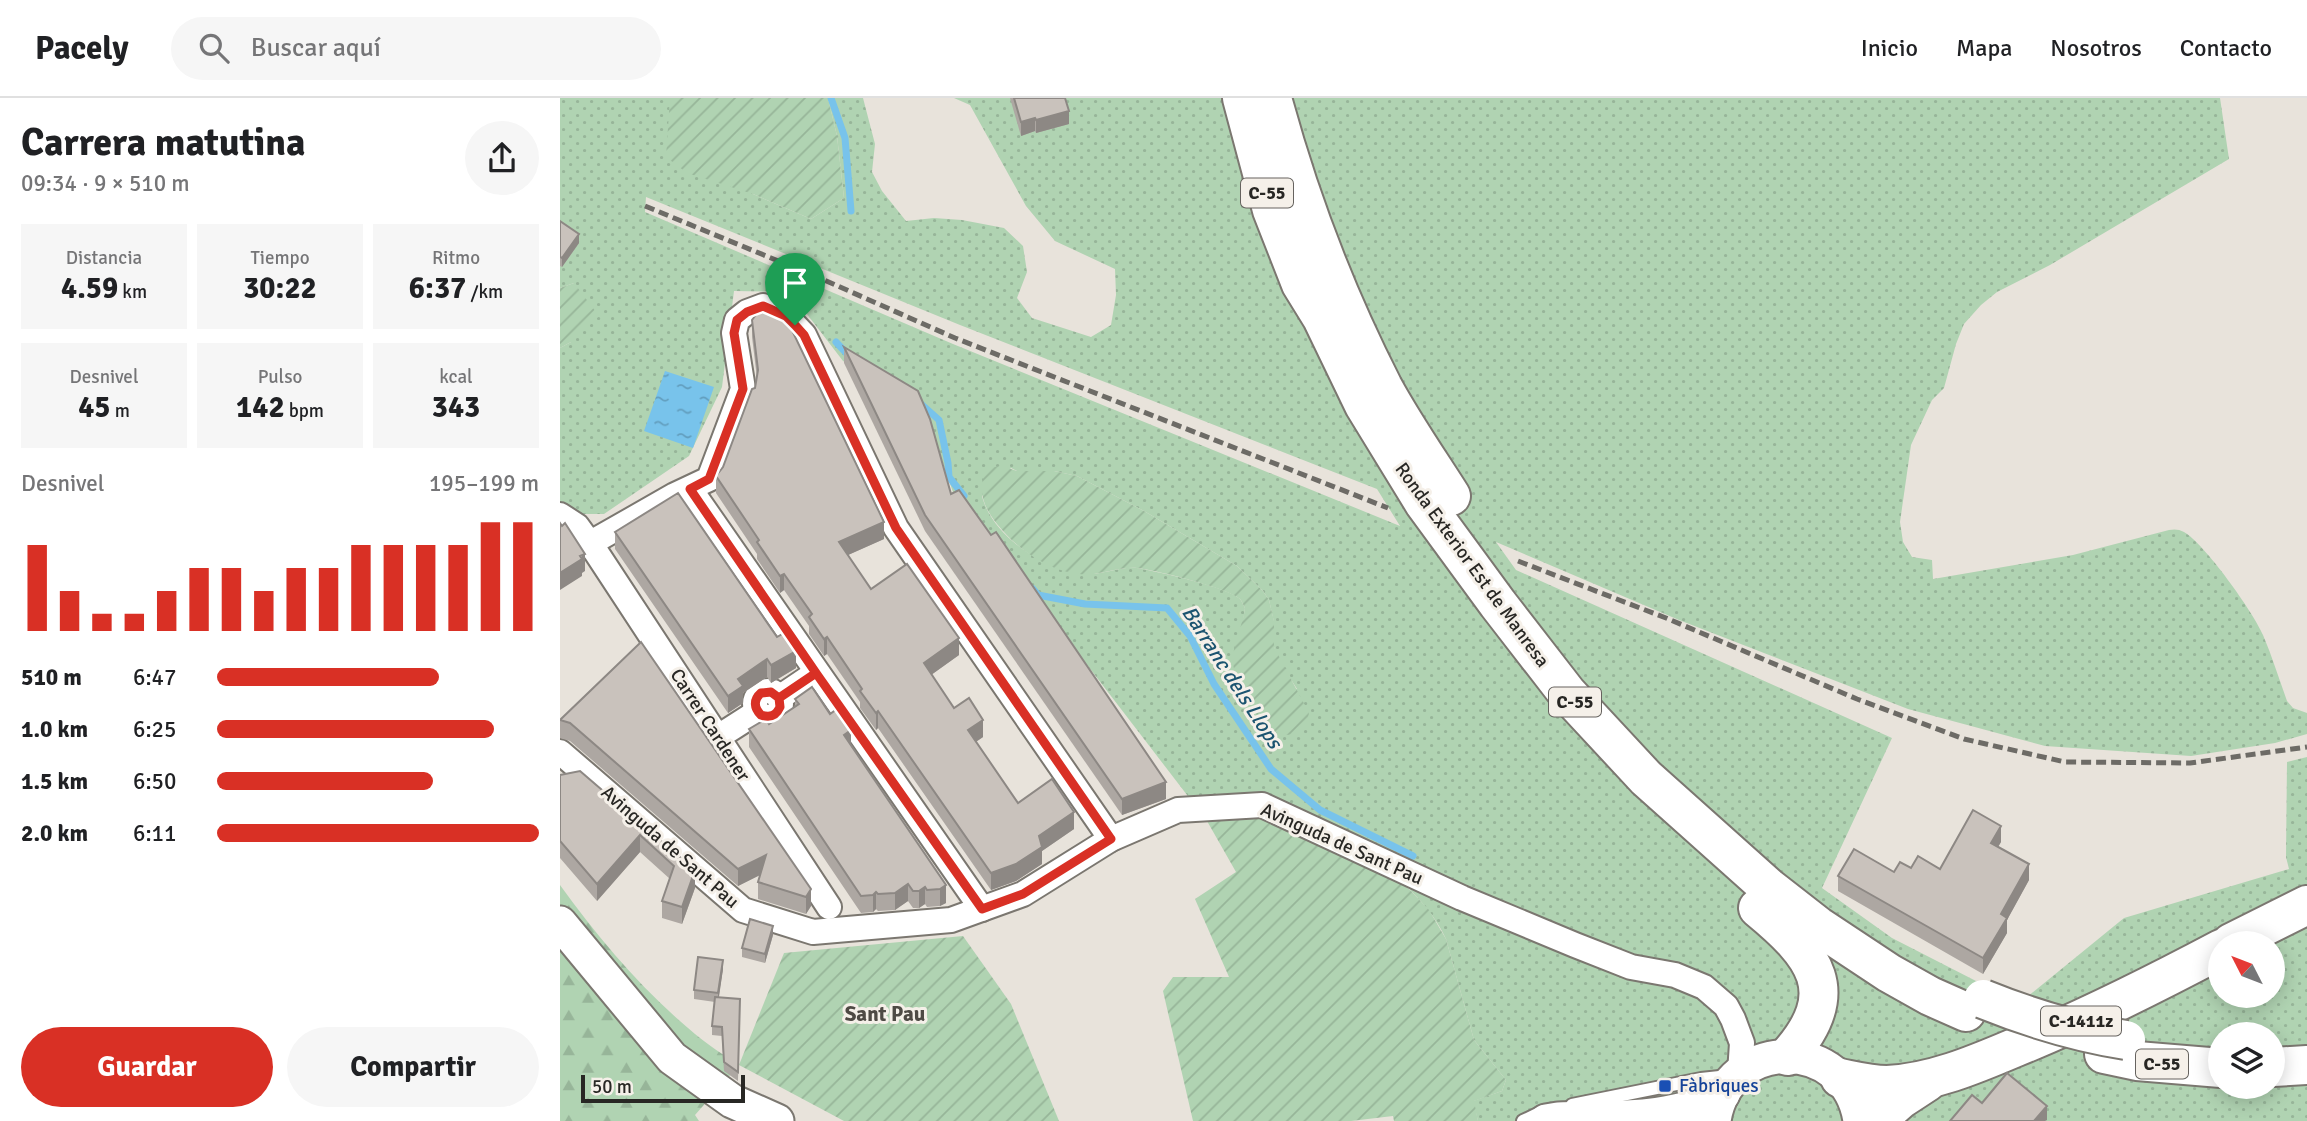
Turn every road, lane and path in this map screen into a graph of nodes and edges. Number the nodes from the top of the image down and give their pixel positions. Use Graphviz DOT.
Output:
graph roads {
  1 [pos="1241,98"];
  2 [pos="1272,98"];
  3 [pos="1301,284"];
  4 [pos="690,489"];
  5 [pos="560,515"];
  6 [pos="589,544"];
  7 [pos="816,673"];
  8 [pos="718,737"];
  9 [pos="560,752"];
  10 [pos="1111,839"];
  11 [pos="2307,905"];
  12 [pos="829,906"];
  13 [pos="982,909"];
  14 [pos="560,923"];
  15 [pos="2255,931"];
  16 [pos="2208,956"];
  17 [pos="1975,1006"];
  18 [pos="2115,1047"];
  19 [pos="2208,1049"];
  20 [pos="2208,1067"];
  21 [pos="1743,1075"];
  22 [pos="1934,1077"];
  23 [pos="1839,1078"];
  24 [pos="777,1121"];
  25 [pos="1523,1121"];
  26 [pos="1546,1121"];
  27 [pos="1860,1121"];
  28 [pos="1876,1121"];
  1 -- 3 [label="highway, Ronda Exterior Est de Manresa / C-55"];
  2 -- 17 [label="highway, Ronda Exterior Est de Manresa / C-55"];
  3 -- 17 [label="highway, Ronda Exterior Est de Manresa / C-55"];
  3 -- 21 [label="highway"];
  4 -- 6 [label="street"];
  4 -- 7 [label="street"];
  4 -- 10 [label="street"];
  5 -- 6 [label="street, Carrer Cardener"];
  6 -- 8 [label="street, Carrer Cardener"];
  7 -- 8 [label="street"];
  7 -- 13 [label="street"];
  8 -- 12 [label="street, Carrer Cardener"];
  9 -- 13 [label="street, Avinguda de Sant Pau"];
  10 -- 13 [label="street, Avinguda de Sant Pau"];
  10 -- 21 [label="street, Avinguda de Sant Pau"];
  11 -- 15 [label="highway"];
  14 -- 24 [label="main road"];
  16 -- 22 [label="highway, C-1411z"];
  17 -- 18 [label="highway, Ronda Exterior Est de Manresa / C-55"];
  18 -- 19 [label="highway, C-55"];
  18 -- 20 [label="highway, C-55"];
  21 -- 23 [label="main road"];
  21 -- 25 [label="lane"];
  21 -- 26 [label="main road"];
  22 -- 23 [label="highway"];
  22 -- 28 [label="highway"];
  23 -- 27 [label="main road"];
}
